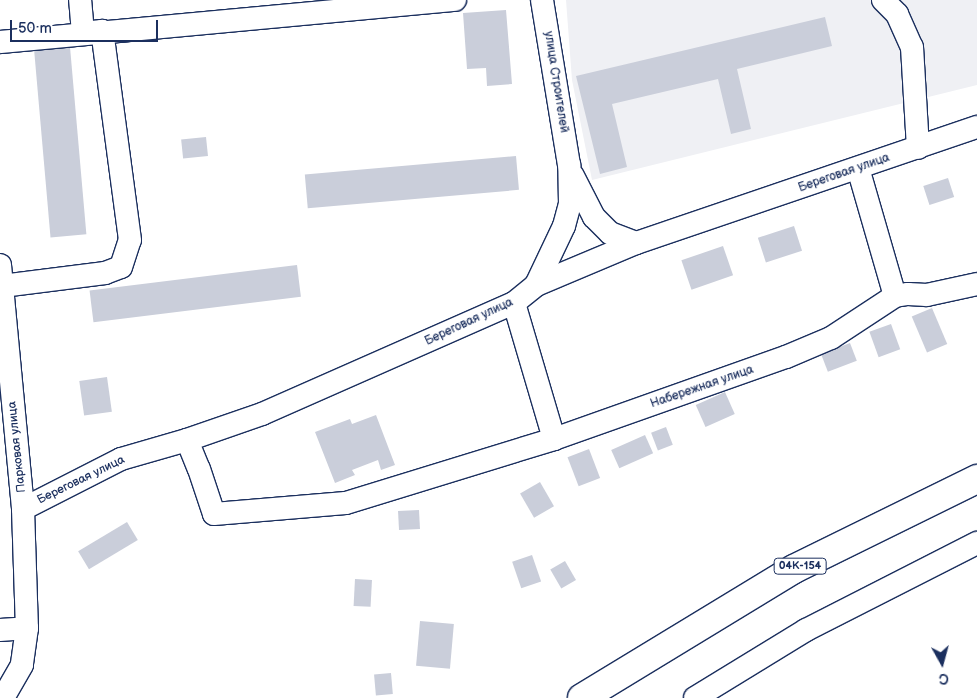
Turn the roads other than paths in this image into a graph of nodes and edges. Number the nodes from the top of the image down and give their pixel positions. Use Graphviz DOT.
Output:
graph roads {
  1 [pos="80,0"];
  2 [pos="456,0"];
  3 [pos="542,0"];
  4 [pos="883,0"];
  5 [pos="93,32"];
  6 [pos="0,42"];
  7 [pos="977,127"];
  8 [pos="918,148"];
  9 [pos="569,165"];
  10 [pos="858,168"];
  11 [pos="636,243"];
  12 [pos="1,275"];
  13 [pos="977,284"];
  14 [pos="536,285"];
  15 [pos="896,296"];
  16 [pos="514,303"];
  17 [pos="3,319"];
  18 [pos="554,439"];
  19 [pos="187,440"];
  20 [pos="977,479"];
  21 [pos="23,509"];
  22 [pos="977,543"];
  23 [pos="28,628"];
  24 [pos="0,630"];
  25 [pos="2,698"];
  26 [pos="582,698"];
  27 [pos="695,698"];
  1 -- 5 [label="street"];
  2 -- 5 [label="street"];
  3 -- 9 [label="street, улица Строителей"];
  4 -- 8 [label="street"];
  5 -- 6 [label="street"];
  5 -- 12 [label="street"];
  7 -- 8 [label="street, Береговая улица"];
  8 -- 10 [label="street, Береговая улица"];
  9 -- 11 [label="street, улица Строителей"];
  9 -- 14 [label="street, улица Строителей"];
  10 -- 11 [label="street, Береговая улица"];
  10 -- 15 [label="street"];
  11 -- 14 [label="street, Береговая улица"];
  12 -- 17 [label="street, Парковая улица"];
  13 -- 15 [label="street, Набережная улица"];
  14 -- 16 [label="street, Береговая улица"];
  15 -- 18 [label="street, Набережная улица"];
  16 -- 18 [label="street"];
  16 -- 19 [label="street, Береговая улица"];
  17 -- 21 [label="street, Парковая улица"];
  18 -- 19 [label="street, Набережная улица"];
  19 -- 21 [label="street, Береговая улица"];
  20 -- 26 [label="main road, 04К-154"];
  21 -- 23 [label="street, Парковая улица"];
  22 -- 27 [label="street"];
  23 -- 24 [label="street"];
  23 -- 25 [label="street, Парковая улица"];
}
